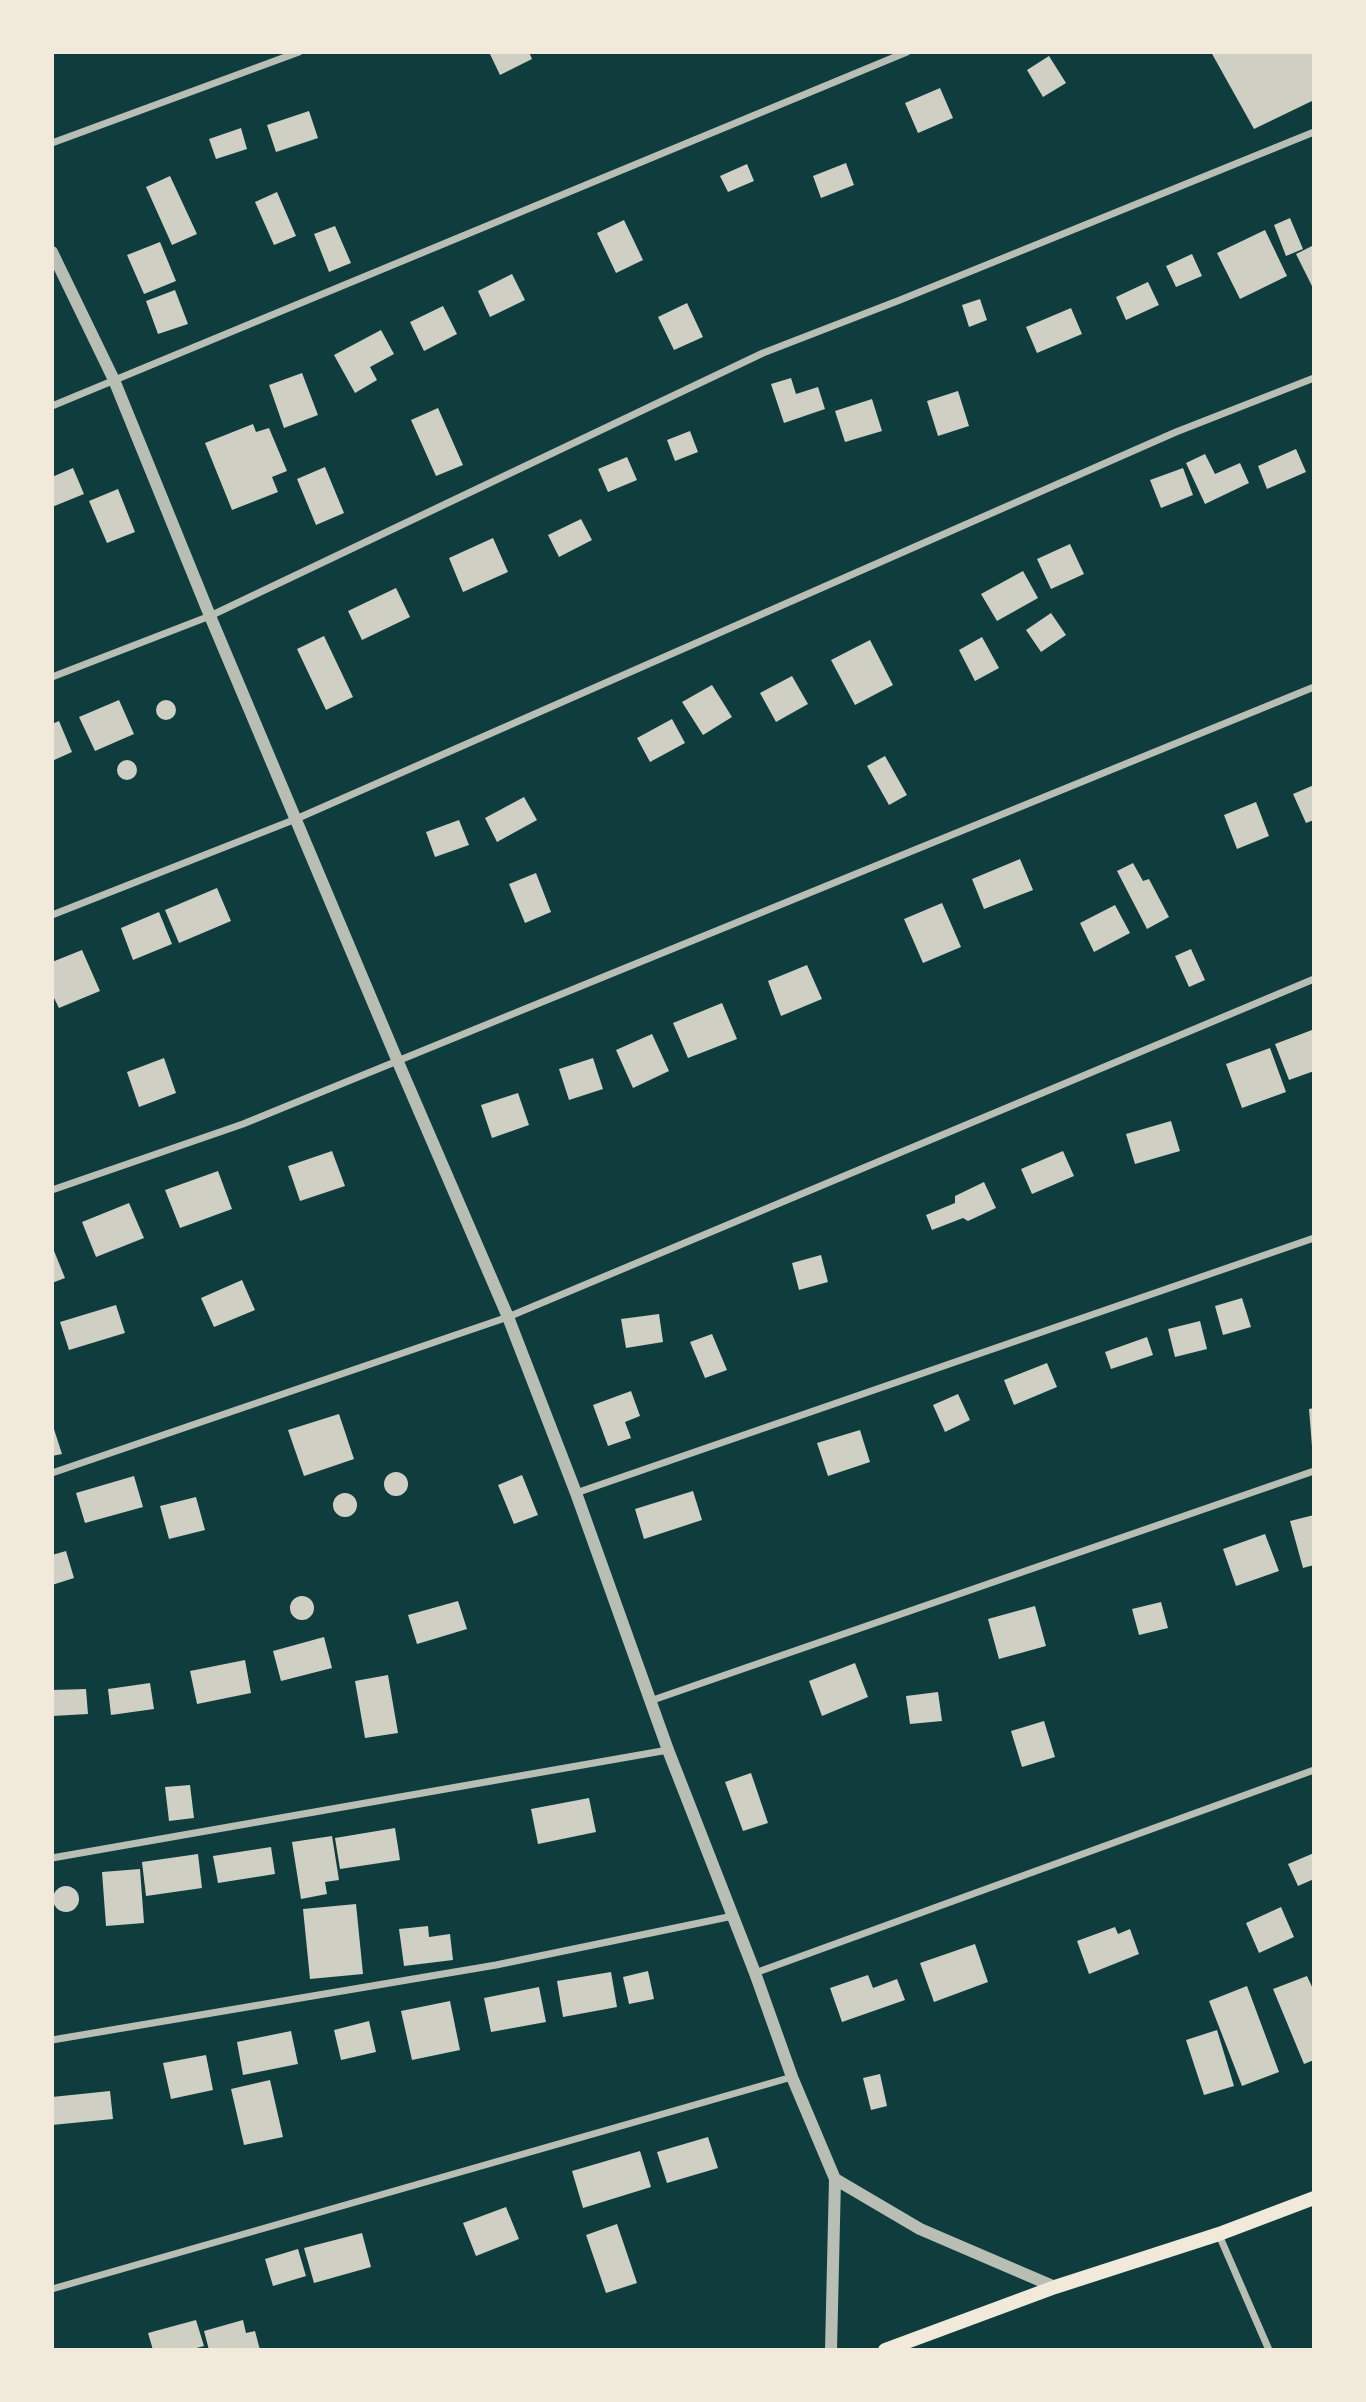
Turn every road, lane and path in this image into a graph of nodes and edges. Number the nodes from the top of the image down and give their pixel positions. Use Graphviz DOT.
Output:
graph roads {
  1 [pos="299,52"];
  2 [pos="907,52"];
  3 [pos="1314,132"];
  4 [pos="52,143"];
  5 [pos="52,252"];
  6 [pos="1314,378"];
  7 [pos="114,380"];
  8 [pos="52,406"];
  9 [pos="210,616"];
  10 [pos="52,677"];
  11 [pos="1314,687"];
  12 [pos="296,819"];
  13 [pos="52,915"];
  14 [pos="1314,979"];
  15 [pos="398,1062"];
  16 [pos="52,1189"];
  17 [pos="1314,1238"];
  18 [pos="508,1317"];
  19 [pos="1314,1471"];
  20 [pos="52,1473"];
  21 [pos="576,1493"];
  22 [pos="650,1701"];
  23 [pos="668,1750"];
  24 [pos="1314,1770"];
  25 [pos="52,1857"];
  26 [pos="733,1916"];
  27 [pos="755,1973"];
  28 [pos="52,2040"];
  29 [pos="792,2077"];
  30 [pos="835,2179"];
  31 [pos="1314,2198"];
  32 [pos="1219,2234"];
  33 [pos="1055,2287"];
  34 [pos="52,2289"];
  35 [pos="831,2350"];
  36 [pos="885,2350"];
  37 [pos="1269,2350"];
  1 -- 4 [label="street"];
  2 -- 7 [label="street"];
  3 -- 9 [label="street"];
  5 -- 7 [label="street"];
  6 -- 12 [label="street"];
  7 -- 8 [label="street"];
  7 -- 9 [label="street"];
  9 -- 10 [label="street"];
  9 -- 12 [label="street"];
  11 -- 15 [label="street"];
  12 -- 13 [label="street"];
  12 -- 15 [label="street"];
  14 -- 18 [label="street"];
  15 -- 16 [label="street"];
  15 -- 18 [label="street"];
  17 -- 21 [label="street"];
  18 -- 20 [label="street"];
  18 -- 21 [label="street"];
  19 -- 22 [label="street"];
  21 -- 22 [label="street"];
  22 -- 23 [label="street"];
  23 -- 25 [label="street"];
  23 -- 26 [label="street"];
  24 -- 27 [label="street"];
  26 -- 27 [label="street"];
  26 -- 28 [label="street"];
  27 -- 29 [label="street"];
  29 -- 30 [label="street"];
  29 -- 34 [label="street"];
  30 -- 33 [label="street"];
  30 -- 35 [label="street"];
  31 -- 32 [label="main road"];
  32 -- 33 [label="main road"];
  32 -- 37 [label="street"];
  33 -- 36 [label="main road"];
}
